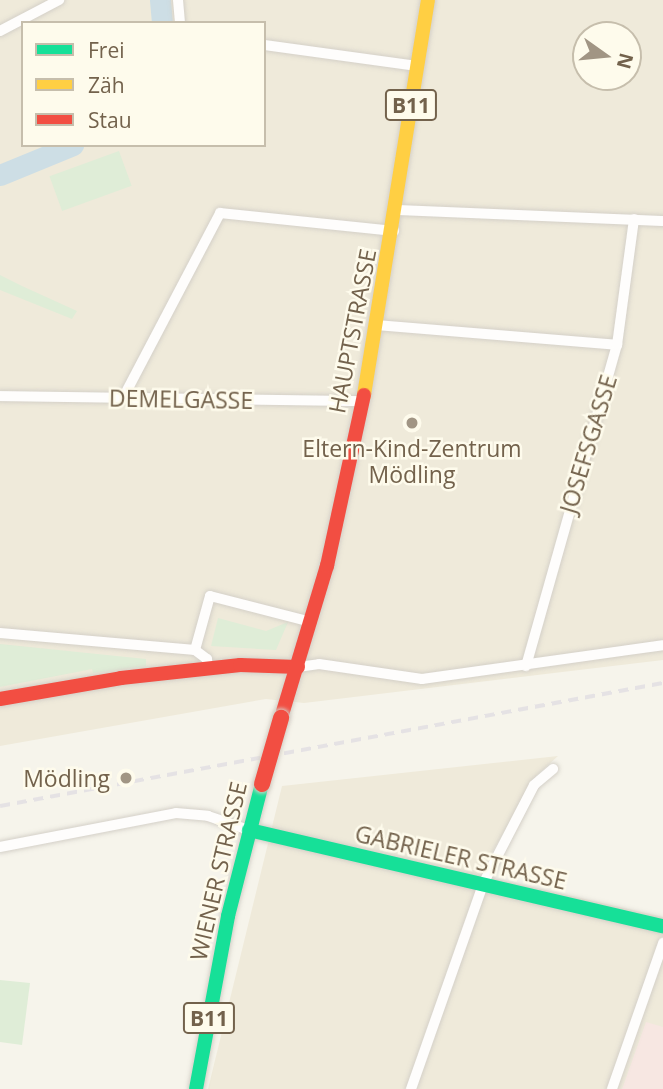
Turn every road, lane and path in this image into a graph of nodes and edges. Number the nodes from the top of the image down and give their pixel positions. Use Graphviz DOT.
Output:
graph roads {
  1 [pos="59,0"];
  2 [pos="178,0"];
  3 [pos="428,0"];
  4 [pos="180,21"];
  5 [pos="0,31"];
  6 [pos="266,45"];
  7 [pos="418,66"];
  8 [pos="397,210"];
  9 [pos="634,219"];
  10 [pos="663,221"];
  11 [pos="394,231"];
  12 [pos="375,325"];
  13 [pos="617,345"];
  14 [pos="0,396"];
  15 [pos="123,398"];
  16 [pos="363,401"];
  17 [pos="312,622"];
  18 [pos="0,633"];
  19 [pos="663,645"];
  20 [pos="195,650"];
  21 [pos="526,666"];
  22 [pos="298,667"];
  23 [pos="208,669"];
  24 [pos="0,699"];
  25 [pos="553,769"];
  26 [pos="249,830"];
  27 [pos="0,847"];
  28 [pos="483,884"];
  29 [pos="663,926"];
  30 [pos="663,943"];
  31 [pos="195,1089"];
  32 [pos="411,1089"];
  33 [pos="612,1089"];
  1 -- 5 [label="street"];
  2 -- 4 [label="street"];
  3 -- 7 [label="main road, HAUPTSTRASSE / B11"];
  6 -- 7 [label="street"];
  7 -- 8 [label="main road, HAUPTSTRASSE / B11"];
  8 -- 9 [label="street"];
  8 -- 11 [label="main road, HAUPTSTRASSE / B11"];
  9 -- 10 [label="street"];
  9 -- 13 [label="street, JOSEFSGASSE"];
  11 -- 12 [label="main road, HAUPTSTRASSE / B11"];
  11 -- 15 [label="street"];
  12 -- 13 [label="street"];
  12 -- 16 [label="main road, HAUPTSTRASSE / B11"];
  13 -- 21 [label="street, JOSEFSGASSE"];
  14 -- 15 [label="street, DEMELGASSE"];
  15 -- 16 [label="street, DEMELGASSE"];
  16 -- 17 [label="main road, HAUPTSTRASSE / B11"];
  17 -- 20 [label="street"];
  17 -- 22 [label="main road, HAUPTSTRASSE / B11"];
  18 -- 20 [label="street"];
  19 -- 21 [label="street"];
  20 -- 23 [label="street"];
  21 -- 22 [label="street"];
  22 -- 23 [label="main road"];
  22 -- 26 [label="main road, WIENER STRASSE / B11, bridge"];
  23 -- 24 [label="main road"];
  25 -- 28 [label="street"];
  26 -- 27 [label="street"];
  26 -- 28 [label="main road, GABRIELER STRASSE"];
  26 -- 31 [label="main road, WIENER STRASSE / B11"];
  28 -- 29 [label="main road, GABRIELER STRASSE"];
  28 -- 32 [label="street"];
  30 -- 33 [label="street"];
}
